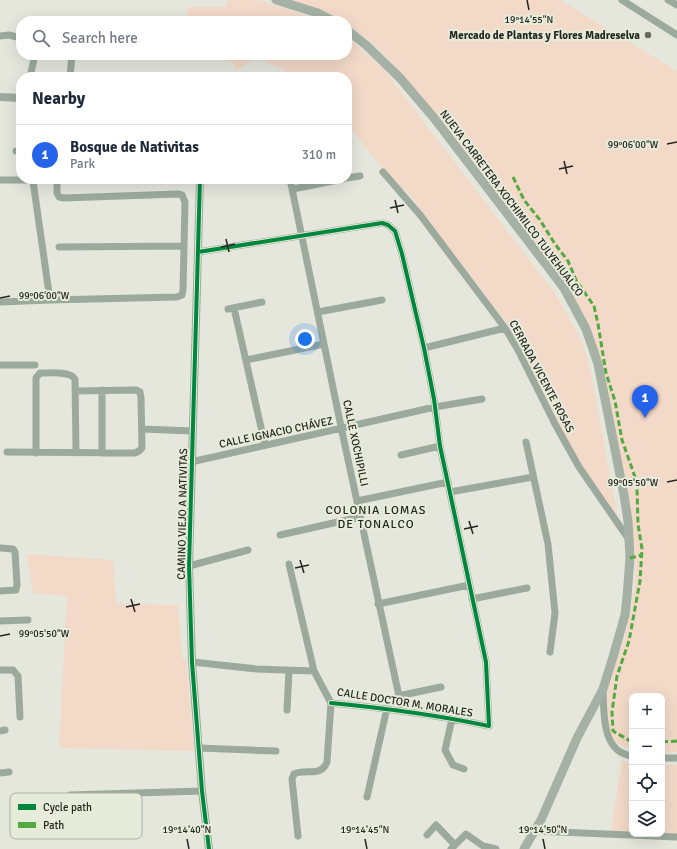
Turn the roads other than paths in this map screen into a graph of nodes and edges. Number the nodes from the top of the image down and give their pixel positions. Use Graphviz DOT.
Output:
graph roads {
  1 [pos="276,0"];
  2 [pos="622,0"];
  3 [pos="668,0"];
  4 [pos="677,5"];
  5 [pos="324,16"];
  6 [pos="352,34"];
  7 [pos="677,35"];
  8 [pos="0,36"];
  9 [pos="16,37"];
  10 [pos="34,60"];
  11 [pos="72,60"];
  12 [pos="31,72"];
  13 [pos="70,72"];
  14 [pos="0,97"];
  15 [pos="16,98"];
  16 [pos="383,172"];
  17 [pos="360,176"];
  18 [pos="352,177"];
  19 [pos="0,180"];
  20 [pos="16,180"];
  21 [pos="33,184"];
  22 [pos="57,184"];
  23 [pos="200,184"];
  24 [pos="292,184"];
  25 [pos="318,184"];
  26 [pos="293,189"];
  27 [pos="302,237"];
  28 [pos="184,246"];
  29 [pos="59,247"];
  30 [pos="198,252"];
  31 [pos="50,300"];
  32 [pos="382,300"];
  33 [pos="0,302"];
  34 [pos="262,302"];
  35 [pos="318,312"];
  36 [pos="505,328"];
  37 [pos="324,344"];
  38 [pos="424,348"];
  39 [pos="246,360"];
  40 [pos="0,365"];
  41 [pos="35,365"];
  42 [pos="102,390"];
  43 [pos="75,391"];
  44 [pos="482,398"];
  45 [pos="435,407"];
  46 [pos="142,429"];
  47 [pos="341,429"];
  48 [pos="192,431"];
  49 [pos="526,442"];
  50 [pos="265,445"];
  51 [pos="440,446"];
  52 [pos="7,452"];
  53 [pos="36,452"];
  54 [pos="76,452"];
  55 [pos="102,453"];
  56 [pos="401,455"];
  57 [pos="191,462"];
  58 [pos="533,477"];
  59 [pos="448,482"];
  60 [pos="450,492"];
  61 [pos="356,502"];
  62 [pos="360,517"];
  63 [pos="280,535"];
  64 [pos="630,541"];
  65 [pos="0,548"];
  66 [pos="248,550"];
  67 [pos="289,564"];
  68 [pos="189,566"];
  69 [pos="469,585"];
  70 [pos="527,588"];
  71 [pos="0,591"];
  72 [pos="472,599"];
  73 [pos="378,604"];
  74 [pos="28,620"];
  75 [pos="0,621"];
  76 [pos="550,652"];
  77 [pos="192,662"];
  78 [pos="0,670"];
  79 [pos="289,671"];
  80 [pos="314,671"];
  81 [pos="441,687"];
  82 [pos="603,688"];
  83 [pos="398,696"];
  84 [pos="331,703"];
  85 [pos="387,708"];
  86 [pos="287,710"];
  87 [pos="402,710"];
  88 [pos="20,717"];
  89 [pos="452,719"];
  90 [pos="199,748"];
  91 [pos="276,751"];
  92 [pos="629,756"];
  93 [pos="665,758"];
  94 [pos="677,758"];
  95 [pos="464,769"];
  96 [pos="9,772"];
  97 [pos="0,773"];
  98 [pos="202,791"];
  99 [pos="136,793"];
  100 [pos="367,797"];
  101 [pos="535,831"];
  102 [pos="427,835"];
  103 [pos="298,836"];
  104 [pos="677,837"];
  105 [pos="453,847"];
  106 [pos="209,849"];
  107 [pos="496,849"];
  108 [pos="524,849"];
  1 -- 5 [label="main road"];
  2 -- 7 [label="street"];
  3 -- 4 [label="street"];
  6 -- 64 [label="main road, NUEVA CARRETERA XOCHIMILCO TULYEHUALCO"];
  8 -- 9 [label="street"];
  10 -- 12 [label="street"];
  11 -- 13 [label="street"];
  14 -- 15 [label="street"];
  16 -- 36 [label="street, CERRADA VICENTE ROSAS"];
  17 -- 18 [label="street"];
  19 -- 20 [label="street"];
  21 -- 31 [label="street"];
  22 -- 28 [label="street"];
  23 -- 30 [label="street, CAMINO VIEJO A NATIVITAS"];
  24 -- 26 [label="street, CALLE XOCHIPILLI"];
  25 -- 26 [label="street"];
  26 -- 27 [label="street, CALLE XOCHIPILLI"];
  27 -- 30 [label="street"];
  27 -- 35 [label="street, CALLE XOCHIPILLI"];
  27 -- 38 [label="street"];
  28 -- 29 [label="street"];
  28 -- 31 [label="street"];
  30 -- 48 [label="street, CAMINO VIEJO A NATIVITAS"];
  31 -- 33 [label="street"];
  32 -- 35 [label="street"];
  34 -- 39 [label="street"];
  35 -- 37 [label="street, CALLE XOCHIPILLI"];
  36 -- 38 [label="street"];
  36 -- 64 [label="street, CERRADA VICENTE ROSAS"];
  37 -- 39 [label="street"];
  37 -- 47 [label="street, CALLE XOCHIPILLI"];
  38 -- 45 [label="street"];
  39 -- 50 [label="street"];
  40 -- 41 [label="street"];
  42 -- 43 [label="street"];
  42 -- 46 [label="street"];
  42 -- 55 [label="street"];
  43 -- 53 [label="street"];
  43 -- 54 [label="street"];
  44 -- 45 [label="street, CALLE IGNACIO CHÁVEZ"];
  45 -- 47 [label="street, CALLE IGNACIO CHÁVEZ"];
  45 -- 51 [label="street"];
  46 -- 48 [label="street"];
  46 -- 55 [label="street"];
  47 -- 50 [label="street, CALLE IGNACIO CHÁVEZ"];
  47 -- 61 [label="street, CALLE XOCHIPILLI"];
  48 -- 57 [label="street, CAMINO VIEJO A NATIVITAS"];
  49 -- 58 [label="street"];
  50 -- 57 [label="street, CALLE IGNACIO CHÁVEZ"];
  51 -- 56 [label="street"];
  51 -- 59 [label="street"];
  52 -- 53 [label="street"];
  53 -- 54 [label="street"];
  54 -- 55 [label="street"];
  57 -- 68 [label="street, CAMINO VIEJO A NATIVITAS"];
  58 -- 60 [label="street"];
  58 -- 76 [label="street"];
  59 -- 60 [label="street"];
  59 -- 61 [label="street"];
  60 -- 69 [label="street"];
  61 -- 62 [label="street, CALLE XOCHIPILLI"];
  62 -- 63 [label="street"];
  62 -- 73 [label="street, CALLE XOCHIPILLI"];
  64 -- 82 [label="main road, NUEVA CARRETERA XOCHIMILCO TULYEHUALCO"];
  65 -- 71 [label="street"];
  66 -- 68 [label="street"];
  67 -- 80 [label="street, CALLE DOCTOR M. MORALES"];
  68 -- 77 [label="street, CAMINO VIEJO A NATIVITAS"];
  69 -- 72 [label="street"];
  69 -- 73 [label="street"];
  70 -- 72 [label="street"];
  72 -- 89 [label="street, CALLE DOCTOR M. MORALES"];
  73 -- 83 [label="street, CALLE XOCHIPILLI"];
  74 -- 75 [label="street"];
  77 -- 79 [label="street"];
  77 -- 90 [label="street, CAMINO VIEJO A NATIVITAS"];
  78 -- 88 [label="street"];
  79 -- 80 [label="street"];
  79 -- 86 [label="street"];
  80 -- 84 [label="street, CALLE DOCTOR M. MORALES"];
  81 -- 83 [label="street"];
  82 -- 92 [label="street"];
  82 -- 101 [label="main road, NUEVA CARRETERA XOCHIMILCO TULYEHUALCO"];
  83 -- 87 [label="street, CALLE XOCHIPILLI"];
  84 -- 85 [label="street, CALLE DOCTOR M. MORALES"];
  84 -- 103 [label="street"];
  85 -- 87 [label="street, CALLE DOCTOR M. MORALES"];
  85 -- 100 [label="street"];
  87 -- 89 [label="street, CALLE DOCTOR M. MORALES"];
  89 -- 95 [label="street"];
  90 -- 91 [label="street"];
  90 -- 98 [label="street, CAMINO VIEJO A NATIVITAS"];
  93 -- 94 [label="street"];
  96 -- 97 [label="street"];
  98 -- 99 [label="street"];
  98 -- 106 [label="street, CAMINO VIEJO A NATIVITAS"];
  101 -- 104 [label="street"];
  101 -- 108 [label="main road, NUEVA CARRETERA XOCHIMILCO TULYEHUALCO"];
  102 -- 105 [label="street"];
  105 -- 107 [label="street"];
}
